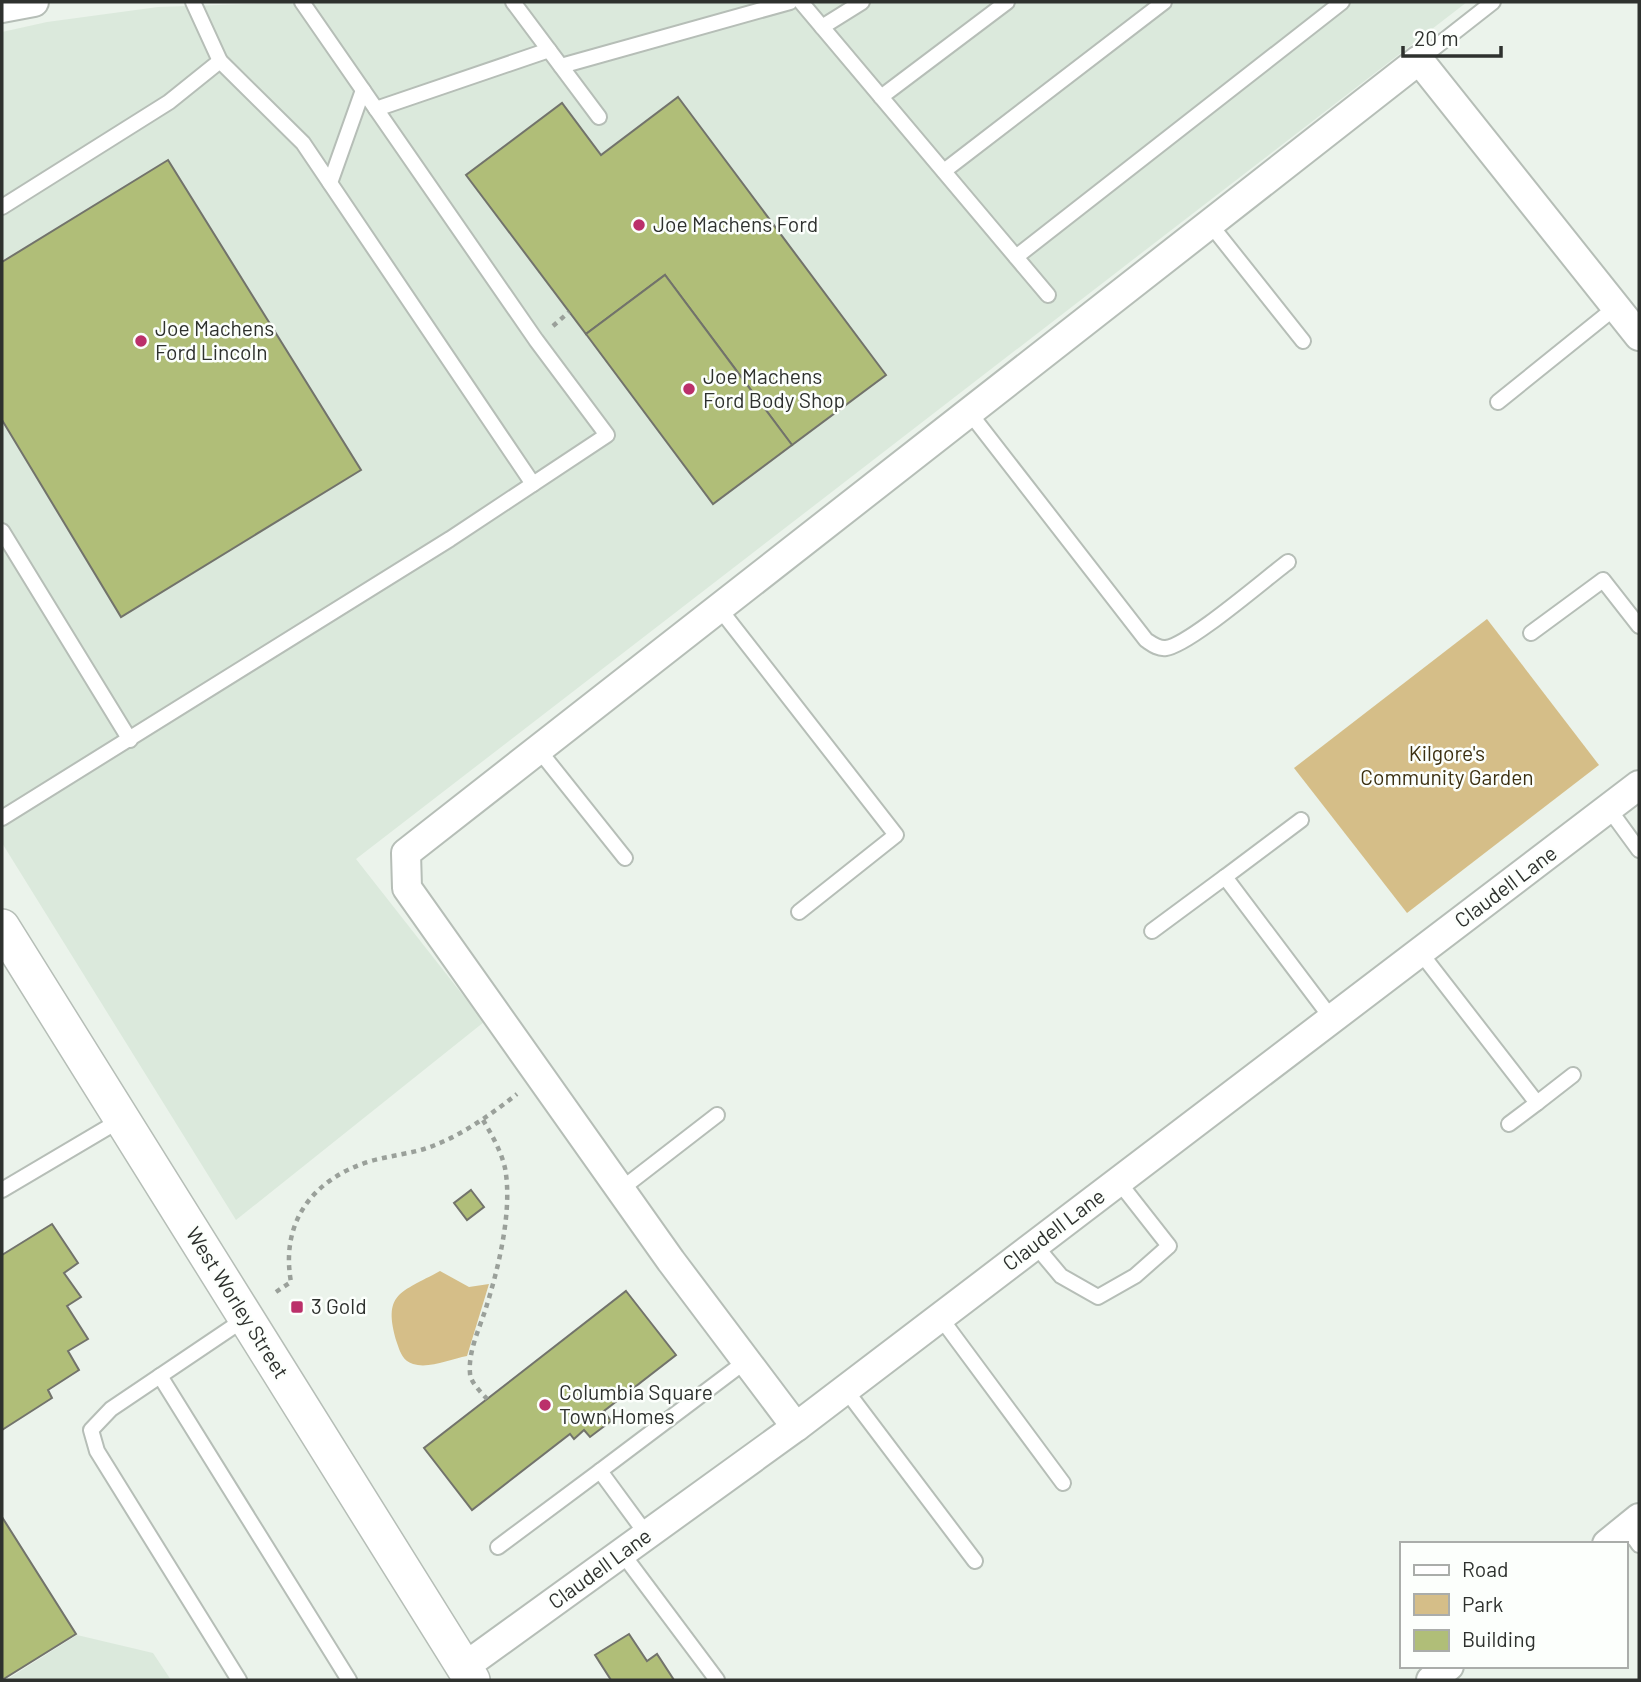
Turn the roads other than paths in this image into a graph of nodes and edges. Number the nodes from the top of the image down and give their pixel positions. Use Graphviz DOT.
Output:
graph roads {
  1 [pos="34,2"];
  2 [pos="193,2"];
  3 [pos="302,2"];
  4 [pos="513,2"];
  5 [pos="790,2"];
  6 [pos="802,2"];
  7 [pos="862,2"];
  8 [pos="1007,2"];
  9 [pos="1164,2"];
  10 [pos="1342,2"];
  11 [pos="1493,2"];
  12 [pos="2,8"];
  13 [pos="822,27"];
  14 [pos="549,50"];
  15 [pos="1419,60"];
  16 [pos="220,61"];
  17 [pos="561,66"];
  18 [pos="363,90"];
  19 [pos="881,97"];
  20 [pos="376,109"];
  21 [pos="599,117"];
  22 [pos="944,171"];
  23 [pos="330,183"];
  24 [pos="2,208"];
  25 [pos="1210,223"];
  26 [pos="1016,257"];
  27 [pos="1048,295"];
  28 [pos="1616,307"];
  29 [pos="1639,336"];
  30 [pos="1303,341"];
  31 [pos="1498,402"];
  32 [pos="969,412"];
  33 [pos="533,484"];
  34 [pos="2,531"];
  35 [pos="1288,562"];
  36 [pos="719,608"];
  37 [pos="1639,626"];
  38 [pos="1531,633"];
  39 [pos="130,740"];
  40 [pos="538,749"];
  41 [pos="1639,785"];
  42 [pos="1609,809"];
  43 [pos="2,818"];
  44 [pos="1301,820"];
  45 [pos="1639,850"];
  46 [pos="625,858"];
  47 [pos="1225,877"];
  48 [pos="799,912"];
  49 [pos="2,927"];
  50 [pos="1152,931"];
  51 [pos="1420,952"];
  52 [pos="1332,1019"];
  53 [pos="1573,1075"];
  54 [pos="1537,1103"];
  55 [pos="717,1115"];
  56 [pos="122,1119"];
  57 [pos="1509,1124"];
  58 [pos="1118,1181"];
  59 [pos="2,1190"];
  60 [pos="620,1190"];
  61 [pos="1035,1245"];
  62 [pos="940,1317"];
  63 [pos="246,1318"];
  64 [pos="746,1361"];
  65 [pos="160,1376"];
  66 [pos="845,1389"];
  67 [pos="796,1427"];
  68 [pos="600,1471"];
  69 [pos="1063,1483"];
  70 [pos="647,1535"];
  71 [pos="498,1547"];
  72 [pos="622,1553"];
  73 [pos="975,1561"];
  74 [pos="1446,1668"];
  75 [pos="464,1674"];
  76 [pos="239,1680"];
  77 [pos="349,1680"];
  78 [pos="717,1680"];
  79 [pos="1431,1680"];
  1 -- 12 [label="street"];
  2 -- 16 [label="lane"];
  3 -- 18 [label="lane"];
  4 -- 14 [label="lane"];
  5 -- 17 [label="lane"];
  6 -- 13 [label="lane"];
  7 -- 13 [label="lane"];
  8 -- 19 [label="lane"];
  9 -- 22 [label="lane"];
  10 -- 26 [label="lane"];
  11 -- 15 [label="lane"];
  13 -- 19 [label="lane"];
  14 -- 17 [label="lane"];
  14 -- 20 [label="lane"];
  15 -- 25 [label="street"];
  15 -- 28 [label="street"];
  16 -- 23 [label="lane"];
  16 -- 24 [label="lane"];
  17 -- 21 [label="lane"];
  18 -- 20 [label="lane"];
  18 -- 23 [label="lane"];
  19 -- 22 [label="lane"];
  20 -- 33 [label="lane"];
  22 -- 26 [label="lane"];
  23 -- 33 [label="lane"];
  25 -- 30 [label="lane"];
  25 -- 32 [label="street"];
  26 -- 27 [label="lane"];
  28 -- 29 [label="street"];
  28 -- 31 [label="lane"];
  32 -- 35 [label="lane"];
  32 -- 36 [label="street"];
  33 -- 39 [label="lane"];
  34 -- 39 [label="lane"];
  36 -- 40 [label="street"];
  36 -- 48 [label="lane"];
  37 -- 38 [label="lane"];
  39 -- 43 [label="lane"];
  40 -- 46 [label="lane"];
  40 -- 60 [label="street"];
  41 -- 42 [label="street, Claudell Lane"];
  42 -- 45 [label="lane"];
  42 -- 51 [label="street, Claudell Lane"];
  44 -- 47 [label="lane"];
  47 -- 50 [label="lane"];
  47 -- 52 [label="lane"];
  49 -- 56 [label="street, West Worley Street"];
  51 -- 52 [label="street, Claudell Lane"];
  51 -- 54 [label="lane"];
  52 -- 58 [label="street, Claudell Lane"];
  53 -- 54 [label="lane"];
  54 -- 57 [label="lane"];
  55 -- 60 [label="lane"];
  56 -- 59 [label="lane"];
  56 -- 63 [label="street, West Worley Street"];
  58 -- 61 [label="street, Claudell Lane"];
  58 -- 61 [label="lane"];
  60 -- 64 [label="street"];
  61 -- 62 [label="street, Claudell Lane"];
  62 -- 66 [label="street, Claudell Lane"];
  62 -- 69 [label="lane"];
  63 -- 65 [label="lane"];
  63 -- 75 [label="street, West Worley Street"];
  64 -- 67 [label="street"];
  64 -- 68 [label="lane"];
  65 -- 76 [label="lane"];
  65 -- 77 [label="lane"];
  66 -- 67 [label="street, Claudell Lane"];
  66 -- 73 [label="lane"];
  67 -- 70 [label="street, Claudell Lane"];
  68 -- 70 [label="lane"];
  68 -- 71 [label="lane"];
  70 -- 72 [label="street, Claudell Lane"];
  72 -- 75 [label="street, Claudell Lane"];
  72 -- 78 [label="lane"];
  74 -- 79 [label="street"];
}
